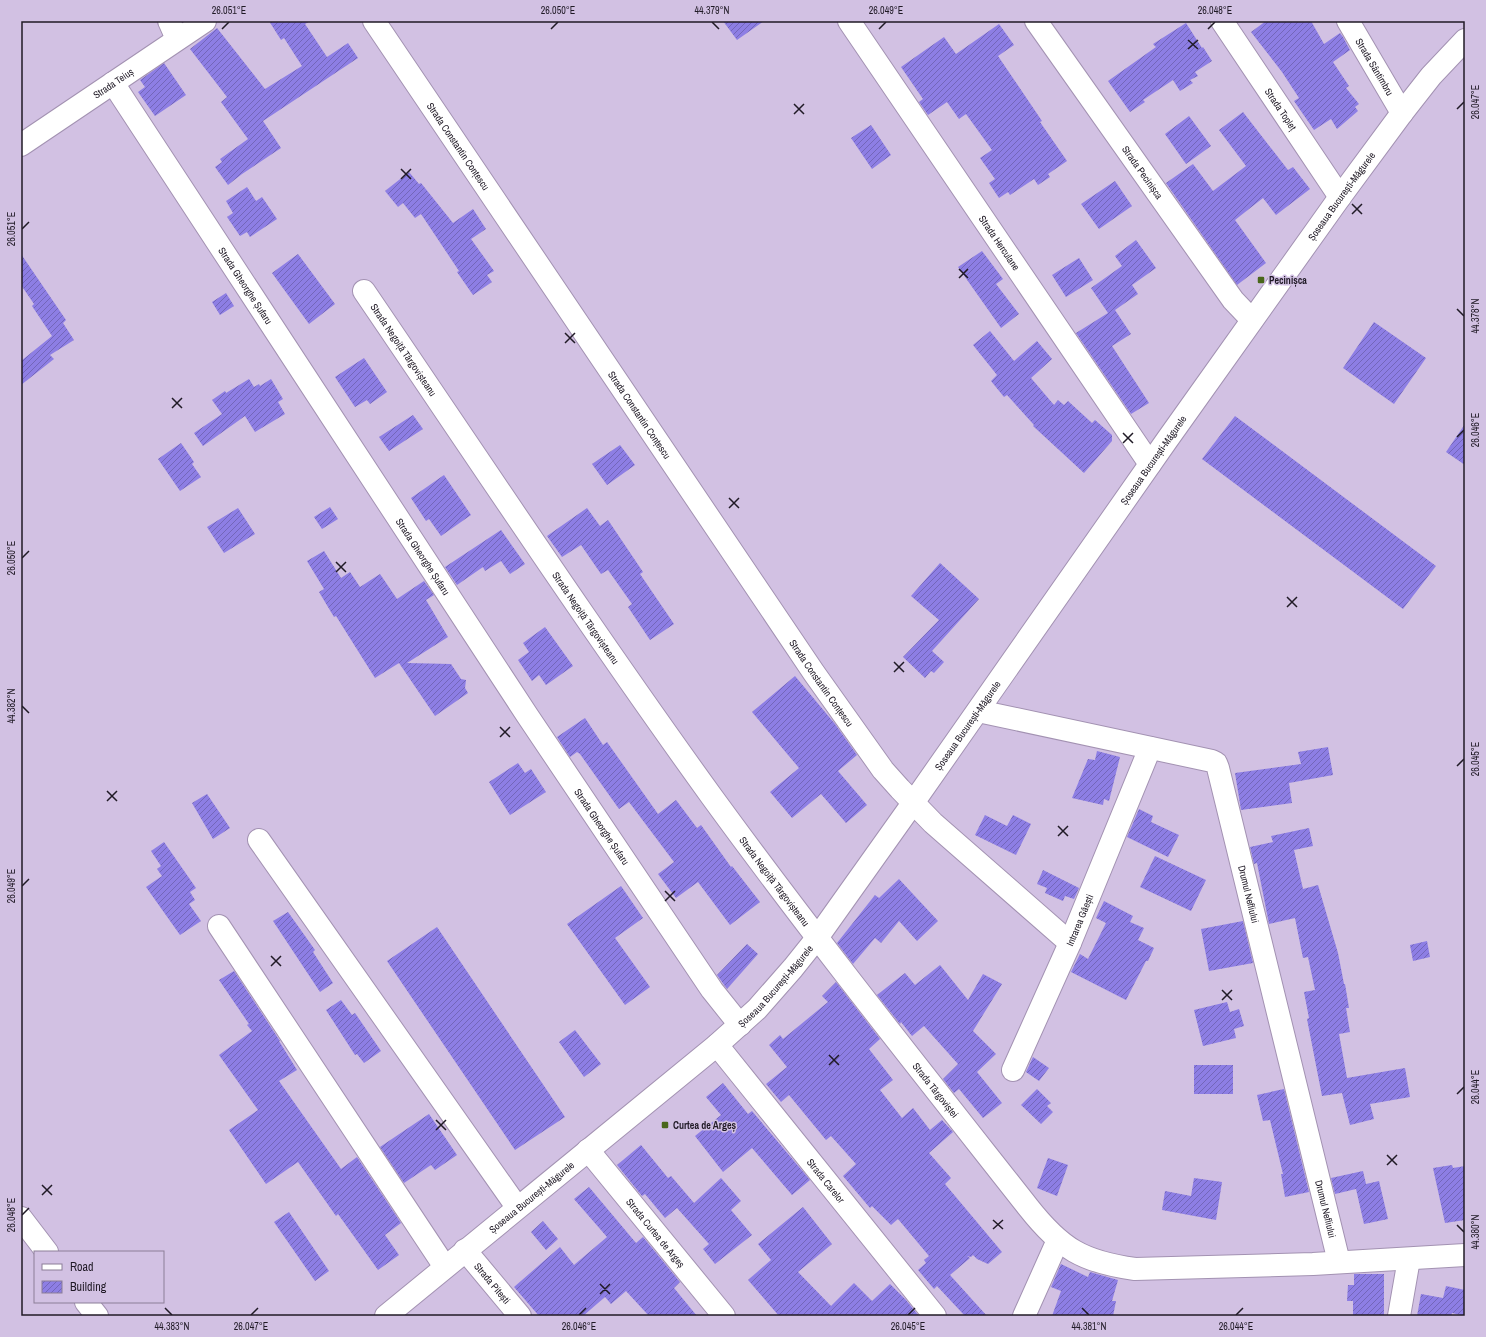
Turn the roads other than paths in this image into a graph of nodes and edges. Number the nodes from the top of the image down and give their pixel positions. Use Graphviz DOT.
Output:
graph roads {
  1 [pos="205,21"];
  2 [pos="374,21"];
  3 [pos="849,21"];
  4 [pos="1036,21"];
  5 [pos="1222,21"];
  6 [pos="1348,21"];
  7 [pos="173,30"];
  8 [pos="1461,44"];
  9 [pos="113,83"];
  10 [pos="1402,113"];
  11 [pos="21,145"];
  12 [pos="1340,197"];
  13 [pos="364,291"];
  14 [pos="1252,320"];
  15 [pos="1150,464"];
  16 [pos="978,711"];
  17 [pos="1150,748"];
  18 [pos="913,803"];
  19 [pos="259,840"];
  20 [pos="219,926"];
  21 [pos="817,938"];
  22 [pos="1070,943"];
  23 [pos="740,1025"];
  24 [pos="718,1045"];
  25 [pos="1013,1070"];
  26 [pos="588,1150"];
  27 [pos="517,1207"];
  28 [pos="21,1218"];
  29 [pos="1058,1240"];
  30 [pos="465,1250"];
  31 [pos="46,1251"];
  32 [pos="1465,1256"];
  33 [pos="1409,1259"];
  34 [pos="1339,1262"];
  35 [pos="445,1267"];
  36 [pos="87,1303"];
  37 [pos="96,1316"];
  38 [pos="386,1316"];
  39 [pos="520,1316"];
  40 [pos="724,1316"];
  41 [pos="935,1316"];
  42 [pos="1024,1316"];
  43 [pos="1399,1316"];
  1 -- 7 [label="street, Strada Teiuș"];
  2 -- 18 [label="street, Strada Constantin Conțescu"];
  3 -- 15 [label="street, Strada Herculane"];
  4 -- 14 [label="street, Strada Pecinișca"];
  5 -- 12 [label="street, Strada Topleț"];
  6 -- 10 [label="street, Strada Sântimbru"];
  7 -- 9 [label="street, Strada Teiuș"];
  8 -- 10 [label="street, Șoseaua București-Măgurele"];
  9 -- 11 [label="street, Strada Teiuș"];
  9 -- 23 [label="street, Strada Gheorghe Șufaru"];
  10 -- 12 [label="street, Șoseaua București-Măgurele"];
  12 -- 14 [label="street, Șoseaua București-Măgurele"];
  13 -- 21 [label="street, Strada Negoiță Târgovișteanu"];
  14 -- 15 [label="street, Șoseaua București-Măgurele"];
  15 -- 16 [label="street, Șoseaua București-Măgurele"];
  16 -- 17 [label="street, Drumul Nefliului"];
  16 -- 18 [label="street, Șoseaua București-Măgurele"];
  17 -- 22 [label="street, Intrarea Găești"];
  17 -- 34 [label="street, Drumul Nefliului"];
  18 -- 21 [label="street, Șoseaua București-Măgurele"];
  18 -- 22 [label="street, Intrarea Găești"];
  19 -- 27 [label="street"];
  20 -- 35 [label="street"];
  21 -- 23 [label="street, Șoseaua București-Măgurele"];
  21 -- 29 [label="street, Strada Târgoviștei"];
  22 -- 25 [label="street"];
  23 -- 24 [label="street, Șoseaua București-Măgurele"];
  24 -- 26 [label="street, Șoseaua București-Măgurele"];
  24 -- 41 [label="street, Strada Carelor"];
  26 -- 27 [label="street, Șoseaua București-Măgurele"];
  26 -- 40 [label="street, Strada Curtea de Argeș"];
  27 -- 30 [label="street, Șoseaua București-Măgurele"];
  28 -- 31 [label="street"];
  29 -- 34 [label="street"];
  29 -- 42 [label="street"];
  30 -- 35 [label="street, Șoseaua București-Măgurele"];
  30 -- 39 [label="street, Strada Pitești"];
  32 -- 33 [label="street"];
  33 -- 34 [label="street"];
  33 -- 43 [label="street"];
  35 -- 38 [label="street, Șoseaua București-Măgurele"];
  36 -- 37 [label="street"];
}
